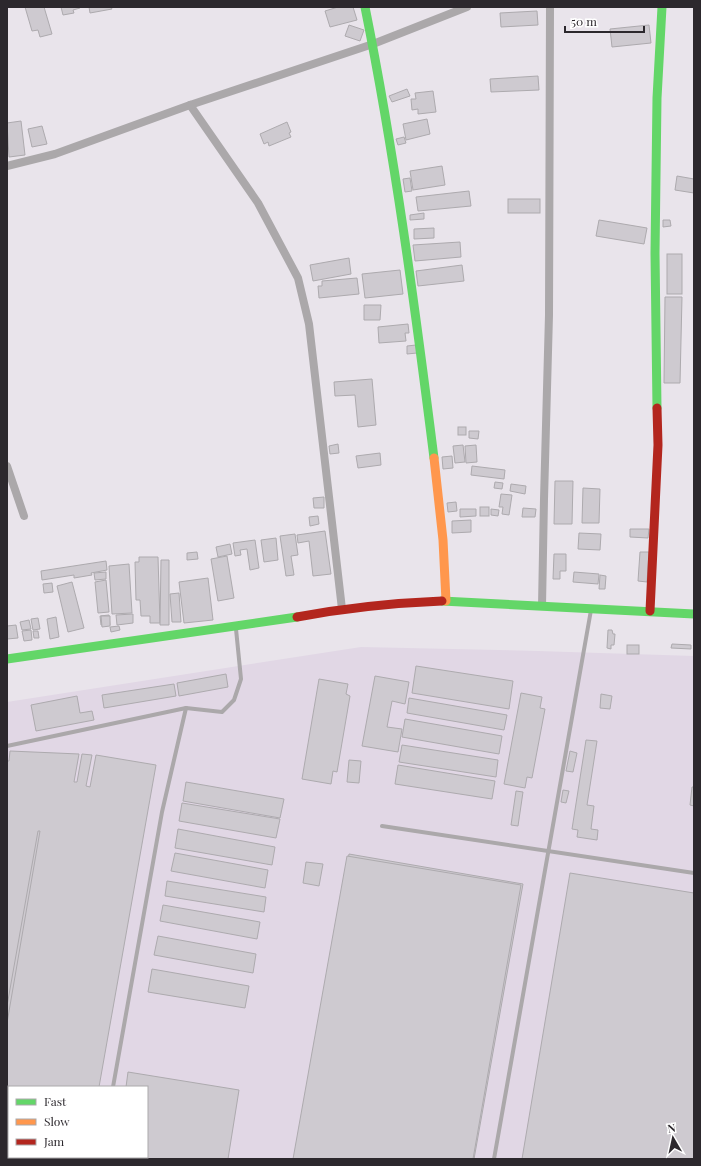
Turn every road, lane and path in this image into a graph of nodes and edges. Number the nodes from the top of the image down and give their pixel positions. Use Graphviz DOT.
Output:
graph roads {
  1 [pos="365,7"];
  2 [pos="468,7"];
  3 [pos="550,7"];
  4 [pos="662,7"];
  5 [pos="450,10"];
  6 [pos="373,44"];
  7 [pos="190,105"];
  8 [pos="7,166"];
  9 [pos="7,466"];
  10 [pos="24,516"];
  11 [pos="446,601"];
  12 [pos="542,606"];
  13 [pos="342,609"];
  14 [pos="591,609"];
  15 [pos="650,611"];
  16 [pos="694,614"];
  17 [pos="236,626"];
  18 [pos="7,659"];
  19 [pos="186,708"];
  20 [pos="7,746"];
  21 [pos="382,826"];
  22 [pos="548,851"];
  23 [pos="694,873"];
  24 [pos="113,1086"];
  25 [pos="494,1159"];
  1 -- 6 [label="street"];
  2 -- 5 [label="street"];
  3 -- 12 [label="street"];
  4 -- 15 [label="street"];
  5 -- 6 [label="street"];
  6 -- 7 [label="street"];
  6 -- 11 [label="street"];
  7 -- 8 [label="street"];
  7 -- 13 [label="street"];
  9 -- 10 [label="street"];
  11 -- 12 [label="street"];
  11 -- 13 [label="street"];
  12 -- 14 [label="street"];
  13 -- 17 [label="street"];
  14 -- 15 [label="street"];
  14 -- 22 [label="lane"];
  15 -- 16 [label="street"];
  17 -- 18 [label="street"];
  17 -- 19 [label="lane"];
  19 -- 20 [label="lane"];
  19 -- 24 [label="lane"];
  21 -- 22 [label="lane"];
  22 -- 23 [label="lane"];
  22 -- 25 [label="lane"];
}
